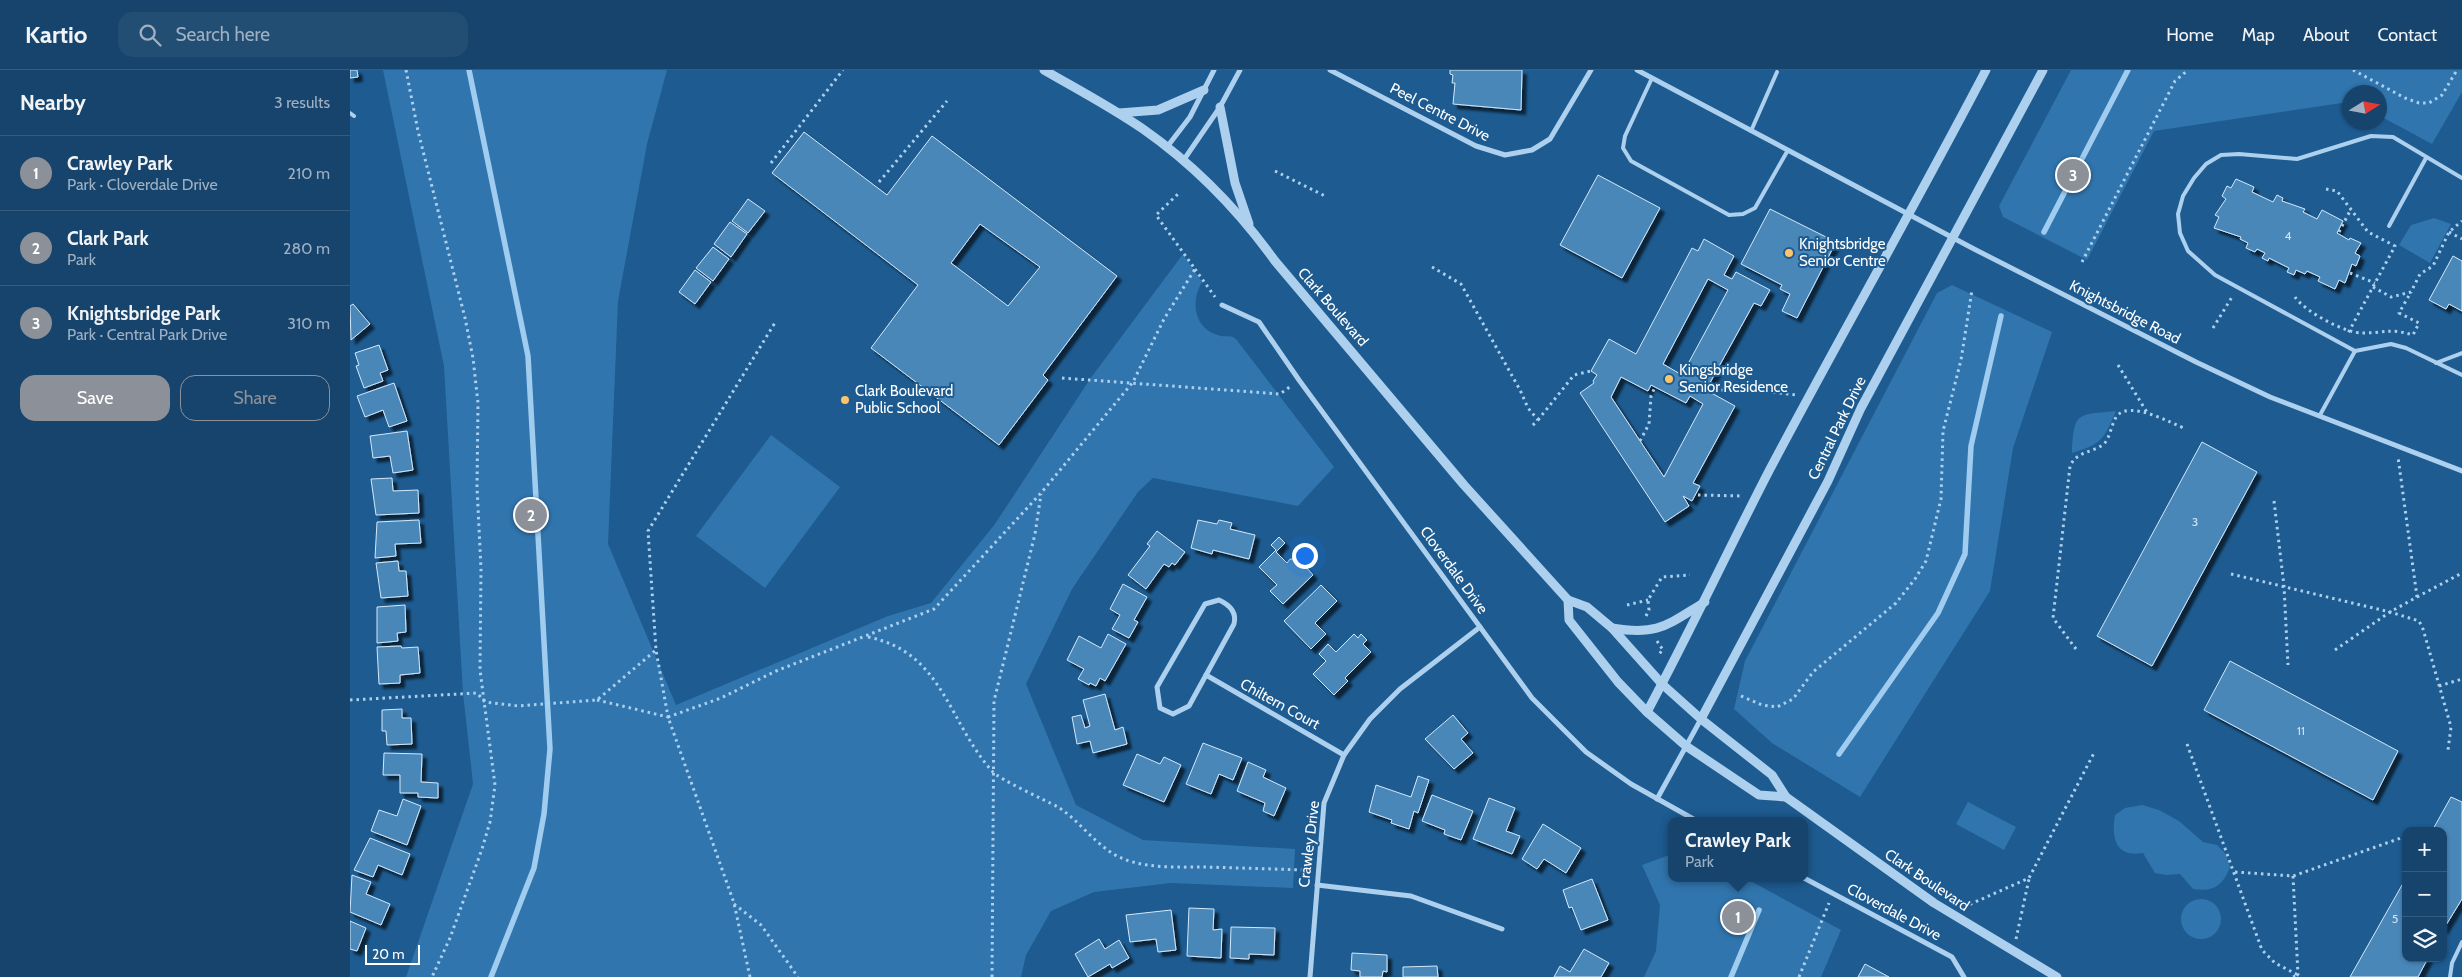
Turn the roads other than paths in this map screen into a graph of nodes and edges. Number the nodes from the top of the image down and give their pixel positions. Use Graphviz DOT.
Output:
graph roads {
  1 [pos="1044,70"];
  2 [pos="1214,70"];
  3 [pos="1240,70"];
  4 [pos="1330,70"];
  5 [pos="1591,70"];
  6 [pos="1637,70"];
  7 [pos="1986,70"];
  8 [pos="2043,70"];
  9 [pos="1777,72"];
  10 [pos="1652,78"];
  11 [pos="1204,90"];
  12 [pos="1220,107"];
  13 [pos="1119,113"];
  14 [pos="1751,130"];
  15 [pos="1167,147"];
  16 [pos="1788,150"];
  17 [pos="2426,158"];
  18 [pos="1183,162"];
  19 [pos="2462,178"];
  20 [pos="1911,214"];
  21 [pos="2389,226"];
  22 [pos="1250,227"];
  23 [pos="1953,237"];
  24 [pos="1222,305"];
  25 [pos="2355,351"];
  26 [pos="2462,353"];
  27 [pos="2436,363"];
  28 [pos="2462,375"];
  29 [pos="2320,415"];
  30 [pos="2462,471"];
  31 [pos="1568,600"];
  32 [pos="1705,602"];
  33 [pos="1480,627"];
  34 [pos="1612,628"];
  35 [pos="1206,675"];
  36 [pos="1662,684"];
  37 [pos="1647,712"];
  38 [pos="1701,719"];
  39 [pos="1686,746"];
  40 [pos="1344,754"];
  41 [pos="1786,798"];
  42 [pos="1657,799"];
  43 [pos="1691,817"];
  44 [pos="1808,880"];
  45 [pos="1317,885"];
  46 [pos="1502,929"];
  47 [pos="2462,942"];
  48 [pos="1310,977"];
  49 [pos="1964,977"];
  50 [pos="2057,977"];
  51 [pos="2450,977"];
  1 -- 13 [label="street, Clark Boulevard"];
  2 -- 11 [label="street"];
  3 -- 12 [label="street"];
  4 -- 5 [label="street, Peel Centre Drive"];
  6 -- 10 [label="street, Knightsbridge Road"];
  7 -- 20 [label="street"];
  8 -- 23 [label="street, Central Park Drive"];
  9 -- 14 [label="lane"];
  10 -- 14 [label="street, Knightsbridge Road"];
  10 -- 16 [label="lane"];
  11 -- 13 [label="street"];
  11 -- 15 [label="street"];
  12 -- 18 [label="street"];
  12 -- 22 [label="street"];
  13 -- 15 [label="street, Clark Boulevard"];
  14 -- 16 [label="street, Knightsbridge Road"];
  15 -- 18 [label="street, Clark Boulevard"];
  16 -- 20 [label="street, Knightsbridge Road"];
  17 -- 19 [label="lane"];
  17 -- 21 [label="lane"];
  17 -- 25 [label="lane"];
  18 -- 22 [label="street, Clark Boulevard"];
  20 -- 23 [label="street, Knightsbridge Road"];
  20 -- 32 [label="street"];
  22 -- 31 [label="street, Clark Boulevard"];
  23 -- 29 [label="street, Knightsbridge Road"];
  23 -- 38 [label="street, Central Park Drive"];
  24 -- 33 [label="street, Cloverdale Drive"];
  25 -- 27 [label="lane"];
  25 -- 29 [label="lane"];
  26 -- 27 [label="lane"];
  27 -- 28 [label="lane"];
  29 -- 30 [label="street, Knightsbridge Road"];
  31 -- 34 [label="street, Clark Boulevard"];
  31 -- 37 [label="street"];
  32 -- 34 [label="street"];
  32 -- 36 [label="street"];
  33 -- 40 [label="street, Crawley Drive"];
  33 -- 42 [label="street, Cloverdale Drive"];
  34 -- 36 [label="street, Clark Boulevard"];
  35 -- 35 [label="street"];
  35 -- 40 [label="street, Chiltern Court"];
  36 -- 37 [label="street"];
  36 -- 38 [label="street, Clark Boulevard"];
  37 -- 39 [label="street"];
  38 -- 39 [label="street, Central Park Drive"];
  38 -- 41 [label="street, Clark Boulevard"];
  39 -- 41 [label="street"];
  39 -- 42 [label="street, Central Park Drive"];
  40 -- 45 [label="street, Crawley Drive"];
  41 -- 50 [label="street, Clark Boulevard"];
  42 -- 43 [label="street, Cloverdale Drive"];
  44 -- 49 [label="street, Cloverdale Drive"];
  45 -- 46 [label="street"];
  45 -- 48 [label="street, Crawley Drive"];
  47 -- 51 [label="lane"];
}
